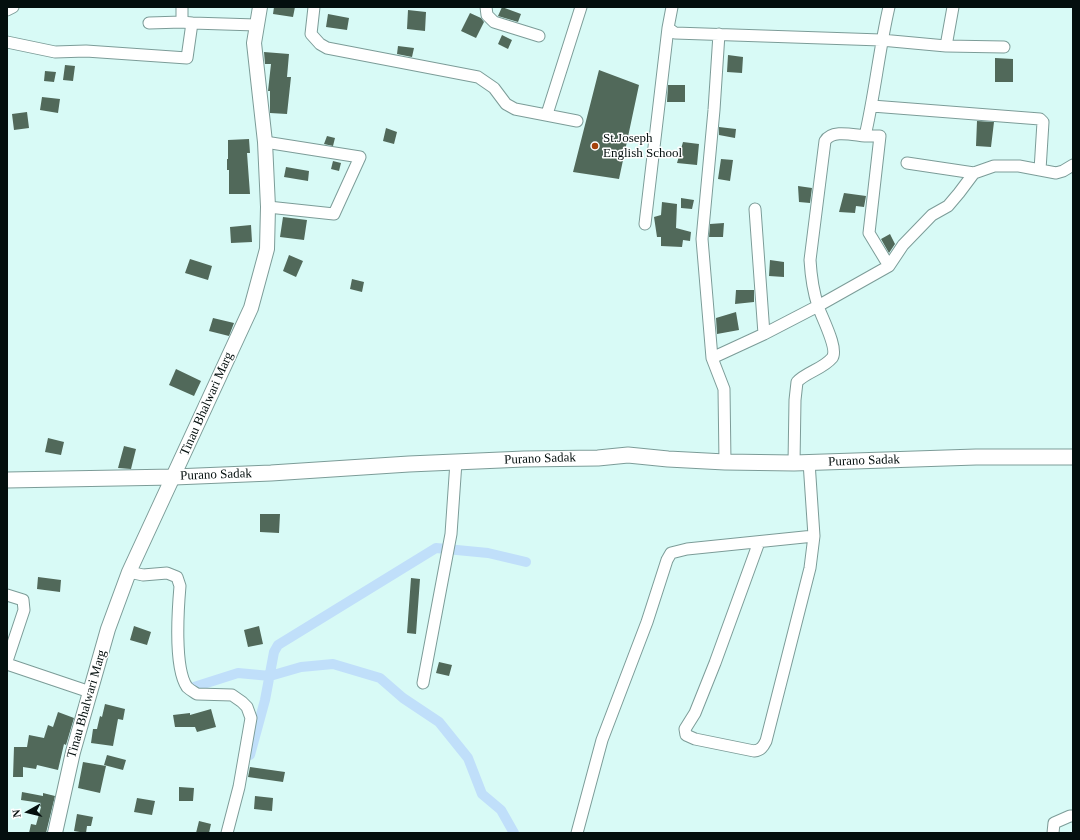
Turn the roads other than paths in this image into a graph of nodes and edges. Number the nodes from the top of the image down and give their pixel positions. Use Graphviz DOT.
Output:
graph roads {
  1 [pos="13,7"];
  2 [pos="182,7"];
  3 [pos="260,7"];
  4 [pos="314,7"];
  5 [pos="486,7"];
  6 [pos="581,7"];
  7 [pos="672,7"];
  8 [pos="889,7"];
  9 [pos="953,7"];
  10 [pos="7,10"];
  11 [pos="187,22"];
  12 [pos="149,24"];
  13 [pos="256,25"];
  14 [pos="668,28"];
  15 [pos="720,34"];
  16 [pos="539,36"];
  17 [pos="881,40"];
  18 [pos="7,42"];
  19 [pos="946,46"];
  20 [pos="1004,47"];
  21 [pos="872,106"];
  22 [pos="547,114"];
  23 [pos="577,121"];
  24 [pos="865,136"];
  25 [pos="265,142"];
  26 [pos="907,163"];
  27 [pos="1073,165"];
  28 [pos="1040,170"];
  29 [pos="974,173"];
  30 [pos="268,207"];
  31 [pos="755,209"];
  32 [pos="645,224"];
  33 [pos="889,266"];
  34 [pos="818,306"];
  35 [pos="764,334"];
  36 [pos="712,358"];
  37 [pos="1073,457"];
  38 [pos="456,462"];
  39 [pos="725,462"];
  40 [pos="802,462"];
  41 [pos="174,477"];
  42 [pos="7,480"];
  43 [pos="814,536"];
  44 [pos="759,542"];
  45 [pos="129,572"];
  46 [pos="7,595"];
  47 [pos="7,663"];
  48 [pos="423,683"];
  49 [pos="90,692"];
  50 [pos="1073,816"];
  51 [pos="55,833"];
  52 [pos="227,833"];
  53 [pos="578,833"];
  54 [pos="1053,833"];
  1 -- 10 [label="street"];
  2 -- 11 [label="street"];
  3 -- 13 [label="street, Tinau Bhalwari Marg"];
  4 -- 22 [label="street"];
  5 -- 16 [label="street"];
  6 -- 22 [label="street"];
  7 -- 14 [label="street"];
  8 -- 17 [label="street"];
  9 -- 19 [label="street"];
  11 -- 12 [label="street"];
  11 -- 13 [label="street"];
  11 -- 18 [label="street"];
  13 -- 25 [label="street, Tinau Bhalwari Marg"];
  14 -- 15 [label="street"];
  14 -- 32 [label="street"];
  15 -- 17 [label="street"];
  15 -- 36 [label="street"];
  17 -- 19 [label="street"];
  17 -- 21 [label="street"];
  19 -- 20 [label="street"];
  21 -- 24 [label="street"];
  21 -- 28 [label="street"];
  22 -- 23 [label="street"];
  24 -- 33 [label="street"];
  24 -- 34 [label="street"];
  25 -- 30 [label="street, Tinau Bhalwari Marg"];
  25 -- 30 [label="street"];
  26 -- 29 [label="street"];
  27 -- 28 [label="street"];
  28 -- 29 [label="street"];
  29 -- 33 [label="street"];
  30 -- 41 [label="street, Tinau Bhalwari Marg"];
  31 -- 35 [label="street"];
  33 -- 34 [label="street"];
  34 -- 35 [label="street"];
  34 -- 40 [label="street"];
  35 -- 36 [label="street"];
  36 -- 39 [label="street"];
  37 -- 40 [label="main road, Purano Sadak"];
  38 -- 39 [label="main road, Purano Sadak"];
  38 -- 41 [label="main road, Purano Sadak"];
  38 -- 48 [label="street"];
  39 -- 40 [label="main road, Purano Sadak"];
  40 -- 43 [label="street"];
  41 -- 42 [label="main road, Purano Sadak"];
  41 -- 45 [label="street, Tinau Bhalwari Marg"];
  43 -- 44 [label="street"];
  43 -- 44 [label="street"];
  44 -- 53 [label="street"];
  45 -- 49 [label="street, Tinau Bhalwari Marg"];
  45 -- 52 [label="street"];
  46 -- 47 [label="street"];
  47 -- 49 [label="street"];
  49 -- 51 [label="street, Tinau Bhalwari Marg"];
  50 -- 54 [label="street"];
}
